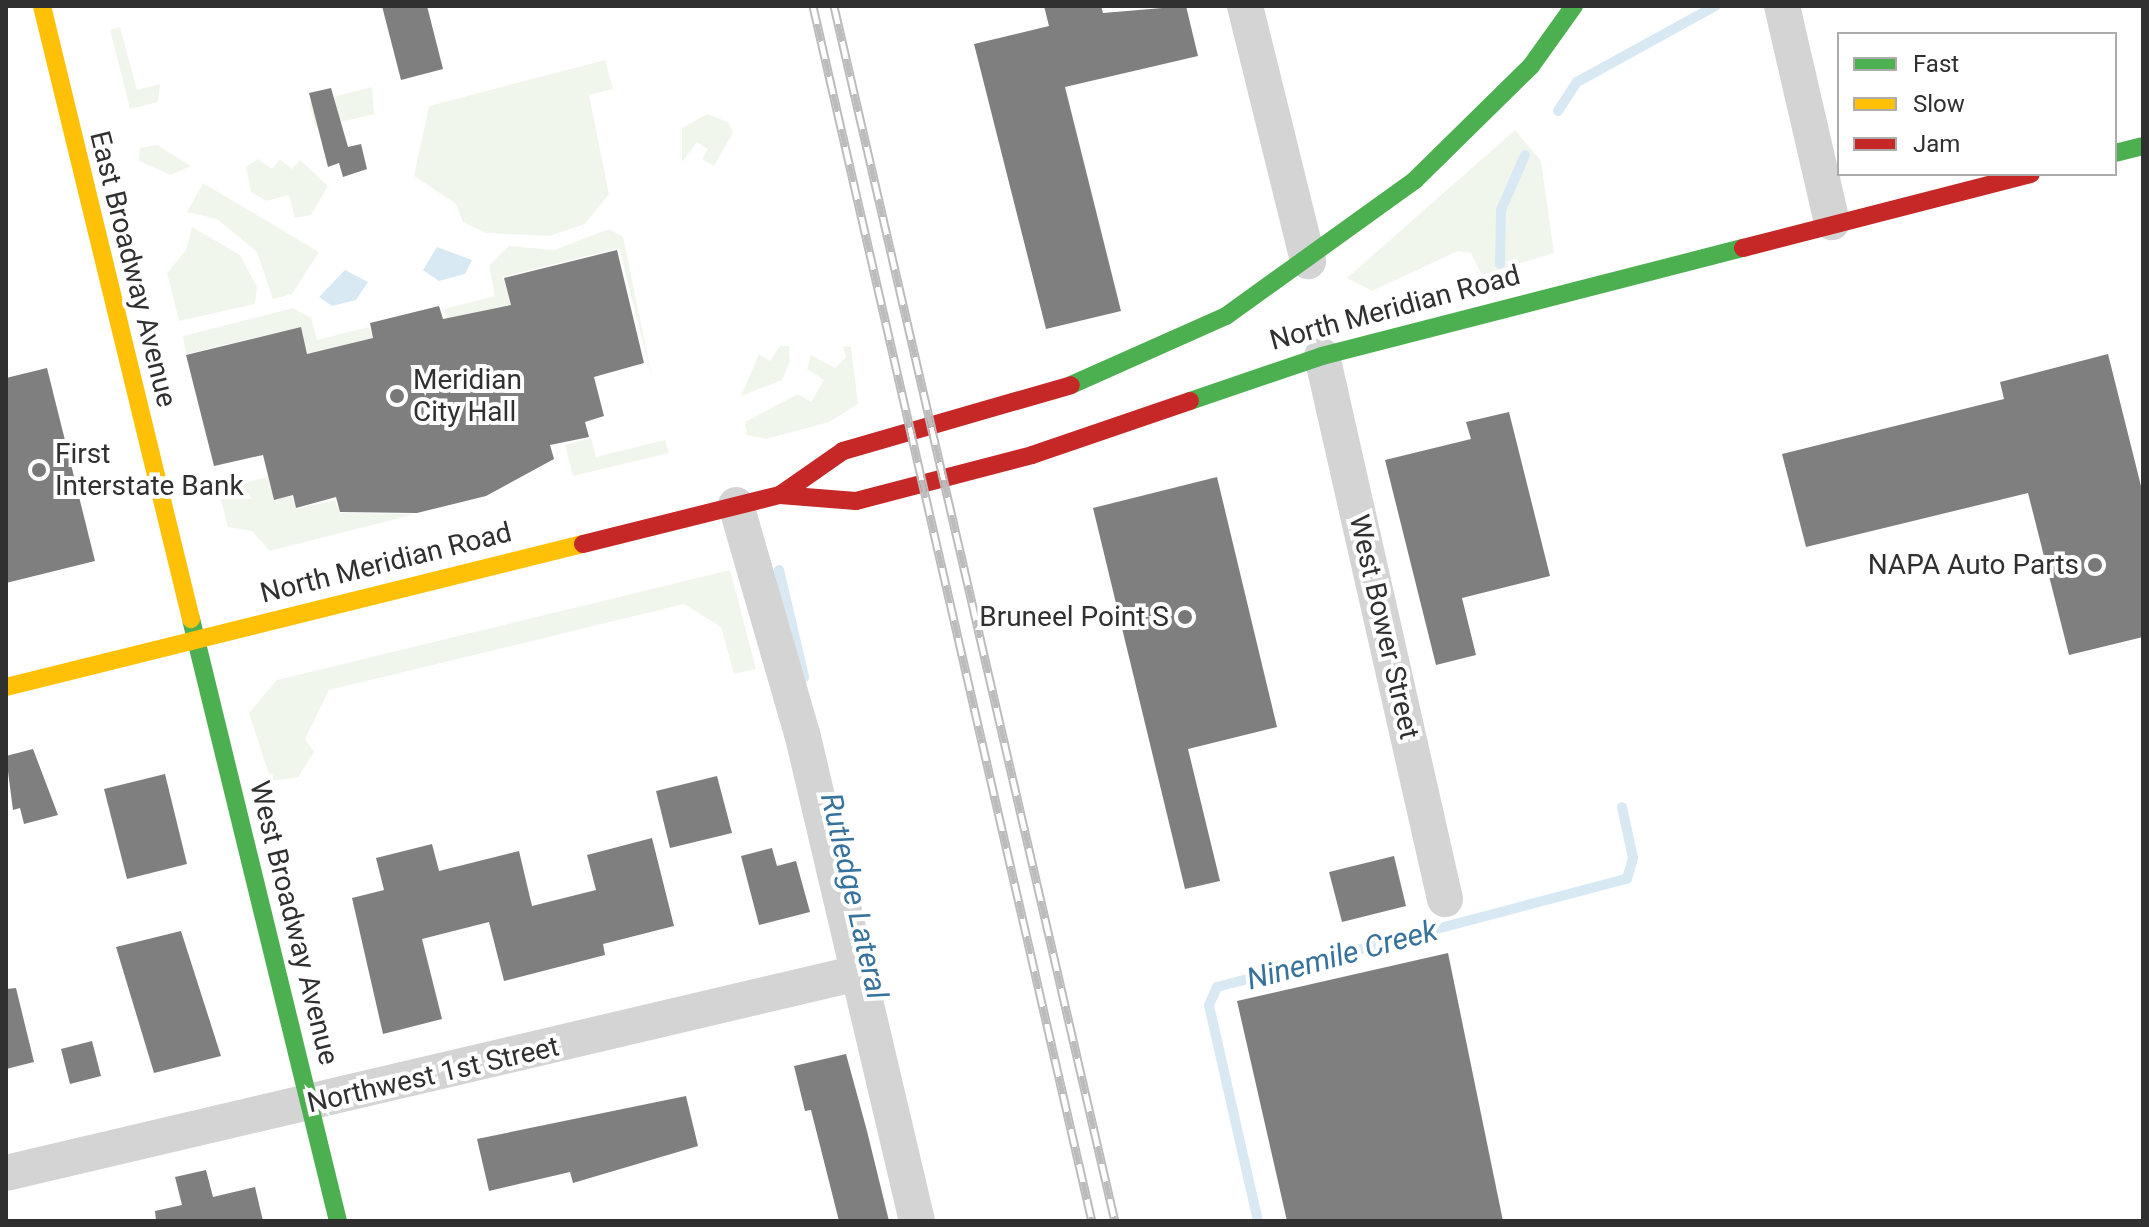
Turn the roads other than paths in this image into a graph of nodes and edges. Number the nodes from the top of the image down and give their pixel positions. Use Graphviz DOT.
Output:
graph roads {
  1 [pos="42,6"];
  2 [pos="1245,6"];
  3 [pos="1574,6"];
  4 [pos="1782,6"];
  5 [pos="2143,146"];
  6 [pos="2117,152"];
  7 [pos="2023,176"];
  8 [pos="1832,222"];
  9 [pos="1308,261"];
  10 [pos="1322,356"];
  11 [pos="780,495"];
  12 [pos="736,505"];
  13 [pos="196,639"];
  14 [pos="6,687"];
  15 [pos="1445,899"];
  16 [pos="858,973"];
  17 [pos="309,1105"];
  18 [pos="6,1173"];
  19 [pos="338,1221"];
  20 [pos="917,1221"];
  1 -- 13 [label="main road, East Broadway Avenue"];
  2 -- 9 [label="street"];
  3 -- 9 [label="main road, North Meridian Road"];
  4 -- 8 [label="street"];
  5 -- 6 [label="main road"];
  7 -- 8 [label="main road, North Meridian Road"];
  8 -- 10 [label="main road, North Meridian Road"];
  9 -- 11 [label="main road, North Meridian Road"];
  10 -- 11 [label="main road, North Meridian Road"];
  10 -- 15 [label="street, West Bower Street"];
  11 -- 12 [label="main road, North Meridian Road"];
  12 -- 13 [label="main road, North Meridian Road"];
  12 -- 16 [label="street"];
  13 -- 14 [label="main road, North Meridian Road"];
  13 -- 17 [label="main road, West Broadway Avenue"];
  16 -- 17 [label="street, Northwest 1st Street"];
  16 -- 20 [label="street"];
  17 -- 18 [label="street, Northwest 1st Street"];
  17 -- 19 [label="main road, West Broadway Avenue"];
}
